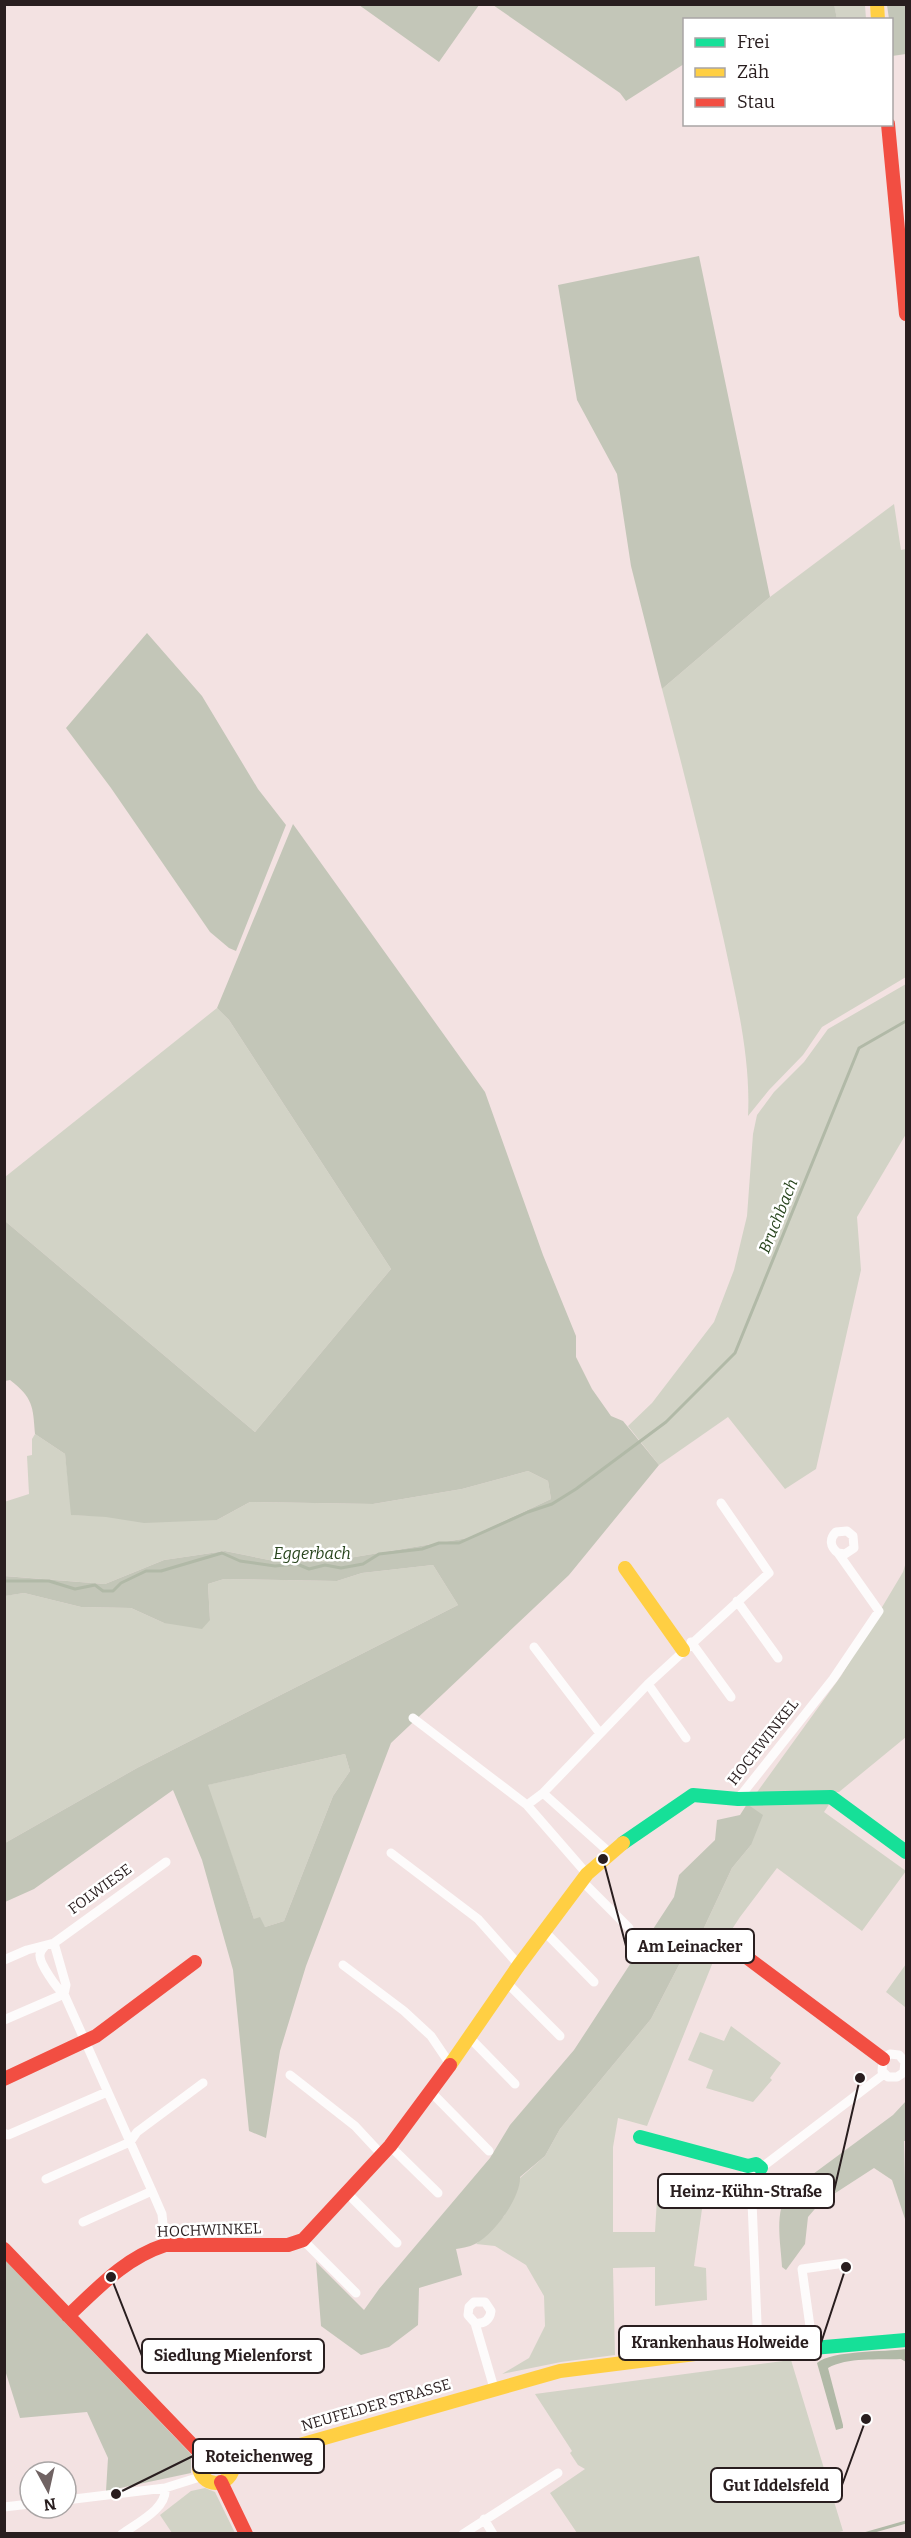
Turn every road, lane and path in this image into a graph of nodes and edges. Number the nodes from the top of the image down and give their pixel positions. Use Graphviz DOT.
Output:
graph roads {
  1 [pos="888,126"];
  2 [pos="906,314"];
  3 [pos="721,1503"];
  4 [pos="838,1553"];
  5 [pos="625,1568"];
  6 [pos="737,1601"];
  7 [pos="687,1646"];
  8 [pos="534,1647"];
  9 [pos="778,1658"];
  10 [pos="648,1684"];
  11 [pos="731,1697"];
  12 [pos="413,1718"];
  13 [pos="599,1732"];
  14 [pos="686,1737"];
  15 [pos="543,1793"];
  16 [pos="738,1799"];
  17 [pos="526,1805"];
  18 [pos="906,1852"];
  19 [pos="391,1853"];
  20 [pos="610,1853"];
  21 [pos="166,1862"];
  22 [pos="584,1877"];
  23 [pos="629,1928"];
  24 [pos="544,1931"];
  25 [pos="49,1945"];
  26 [pos="737,1950"];
  27 [pos="4,1960"];
  28 [pos="195,1962"];
  29 [pos="343,1965"];
  30 [pos="519,1965"];
  31 [pos="594,1982"];
  32 [pos="507,1983"];
  33 [pos="64,1994"];
  34 [pos="4,2020"];
  35 [pos="560,2036"];
  36 [pos="469,2037"];
  37 [pos="85,2043"];
  38 [pos="883,2059"];
  39 [pos="450,2064"];
  40 [pos="905,2071"];
  41 [pos="884,2074"];
  42 [pos="290,2075"];
  43 [pos="4,2079"];
  44 [pos="203,2083"];
  45 [pos="515,2084"];
  46 [pos="107,2092"];
  47 [pos="431,2092"];
  48 [pos="4,2133"];
  49 [pos="640,2138"];
  50 [pos="130,2142"];
  51 [pos="386,2151"];
  52 [pos="489,2151"];
  53 [pos="753,2170"];
  54 [pos="46,2179"];
  55 [pos="152,2191"];
  56 [pos="347,2193"];
  57 [pos="438,2193"];
  58 [pos="83,2222"];
  59 [pos="303,2240"];
  60 [pos="398,2243"];
  61 [pos="165,2245"];
  62 [pos="4,2248"];
  63 [pos="845,2263"];
  64 [pos="356,2293"];
  65 [pos="68,2316"];
  66 [pos="475,2323"];
  67 [pos="906,2340"];
  68 [pos="758,2348"];
  69 [pos="813,2348"];
  70 [pos="494,2388"];
  71 [pos="203,2456"];
  72 [pos="233,2464"];
  73 [pos="558,2473"];
  74 [pos="203,2476"];
  75 [pos="221,2482"];
  76 [pos="165,2487"];
  77 [pos="78,2498"];
  78 [pos="484,2519"];
  79 [pos="122,2534"];
  80 [pos="246,2534"];
  81 [pos="463,2534"];
  82 [pos="493,2534"];
  1 -- 2 [label="street"];
  3 -- 6 [label="street"];
  4 -- 16 [label="street, HOCHWINKEL"];
  5 -- 7 [label="street"];
  6 -- 7 [label="street"];
  6 -- 9 [label="street"];
  7 -- 10 [label="street"];
  7 -- 11 [label="street"];
  8 -- 13 [label="street"];
  10 -- 13 [label="street"];
  10 -- 14 [label="street"];
  12 -- 17 [label="street"];
  13 -- 15 [label="street"];
  15 -- 17 [label="street"];
  15 -- 20 [label="street"];
  16 -- 18 [label="street"];
  16 -- 20 [label="street, HOCHWINKEL"];
  17 -- 22 [label="street"];
  19 -- 30 [label="street"];
  20 -- 22 [label="street, HOCHWINKEL"];
  21 -- 25 [label="street, FOLWIESE"];
  22 -- 23 [label="street"];
  22 -- 24 [label="street, HOCHWINKEL"];
  24 -- 30 [label="street, HOCHWINKEL"];
  24 -- 31 [label="street"];
  25 -- 27 [label="street, FOLWIESE"];
  25 -- 33 [label="street"];
  25 -- 33 [label="street"];
  26 -- 38 [label="street"];
  28 -- 37 [label="street"];
  29 -- 39 [label="street"];
  30 -- 32 [label="street, HOCHWINKEL"];
  32 -- 35 [label="street"];
  32 -- 36 [label="street, HOCHWINKEL"];
  33 -- 34 [label="street"];
  33 -- 37 [label="street"];
  36 -- 39 [label="street, HOCHWINKEL"];
  36 -- 45 [label="street"];
  37 -- 43 [label="street"];
  37 -- 46 [label="street"];
  38 -- 40 [label="street"];
  38 -- 41 [label="street"];
  39 -- 47 [label="street, HOCHWINKEL"];
  40 -- 41 [label="street"];
  41 -- 53 [label="street"];
  42 -- 51 [label="street"];
  44 -- 50 [label="street"];
  46 -- 48 [label="street"];
  46 -- 50 [label="street"];
  47 -- 51 [label="street, HOCHWINKEL"];
  47 -- 52 [label="street"];
  49 -- 53 [label="street"];
  50 -- 54 [label="street"];
  50 -- 55 [label="street"];
  51 -- 56 [label="street, HOCHWINKEL"];
  51 -- 57 [label="street"];
  53 -- 68 [label="street"];
  55 -- 58 [label="street"];
  55 -- 61 [label="street"];
  56 -- 59 [label="street, HOCHWINKEL"];
  56 -- 60 [label="street"];
  59 -- 61 [label="street, HOCHWINKEL"];
  59 -- 64 [label="street"];
  61 -- 65 [label="street, HOCHWINKEL"];
  62 -- 65 [label="street"];
  63 -- 69 [label="street"];
  65 -- 71 [label="street"];
  66 -- 70 [label="street"];
  67 -- 69 [label="street, NEUFELDER STRASSE"];
  68 -- 69 [label="street, NEUFELDER STRASSE"];
  68 -- 70 [label="street, NEUFELDER STRASSE"];
  70 -- 72 [label="street, NEUFELDER STRASSE"];
  71 -- 72 [label="street"];
  71 -- 74 [label="street"];
  72 -- 75 [label="street"];
  73 -- 78 [label="street"];
  74 -- 75 [label="street"];
  74 -- 76 [label="street"];
  75 -- 80 [label="street"];
  76 -- 77 [label="street"];
  76 -- 79 [label="street"];
  78 -- 81 [label="street"];
  78 -- 82 [label="street"];
}
